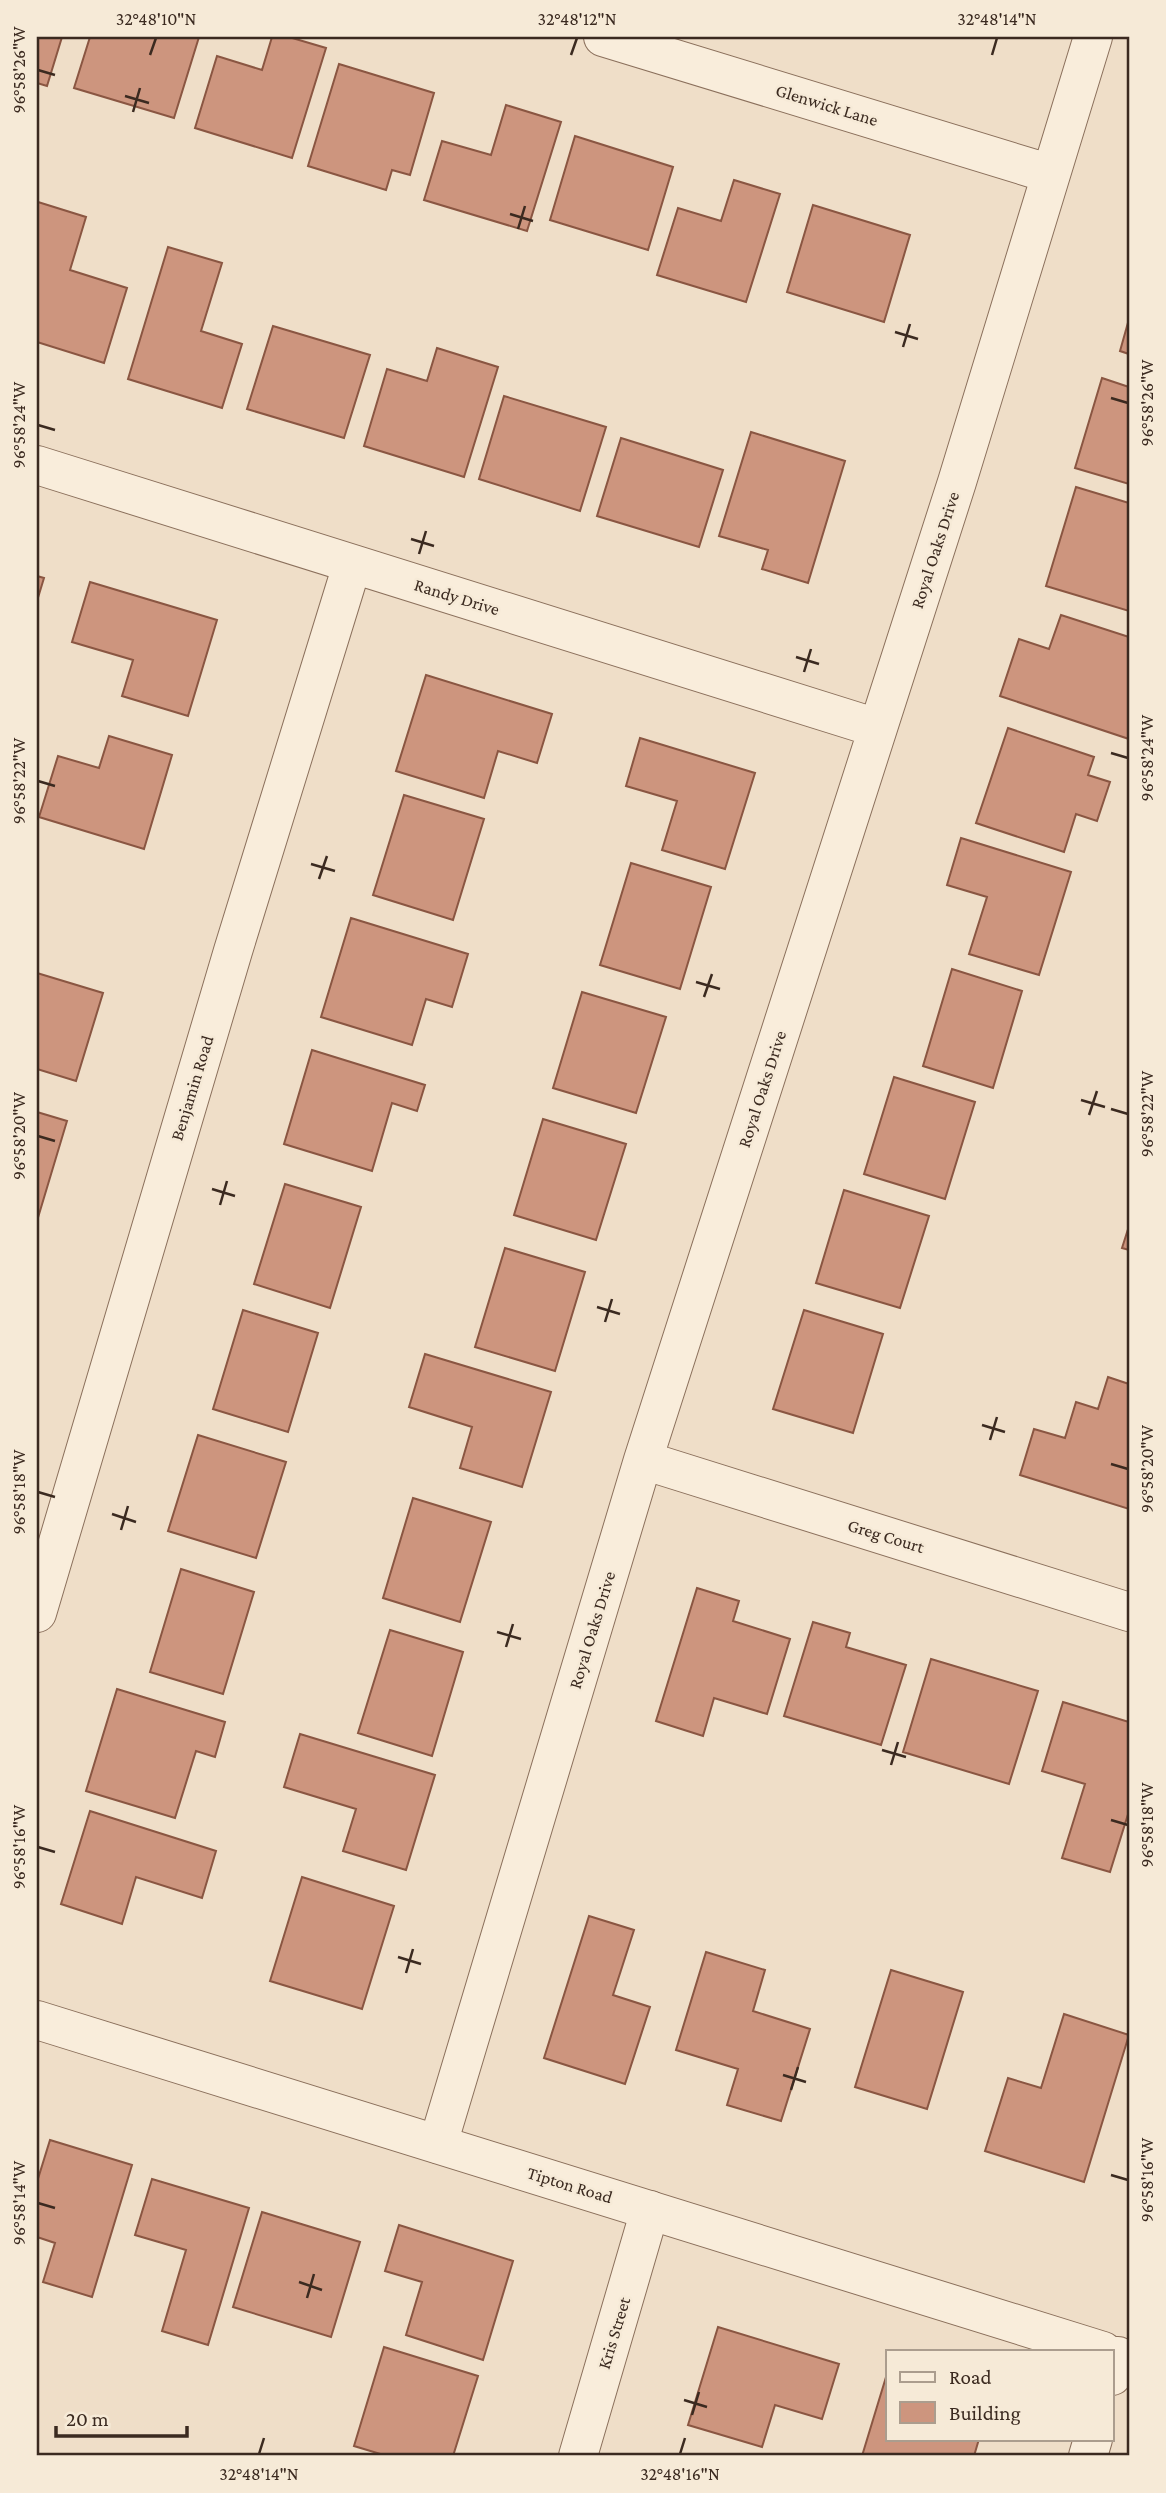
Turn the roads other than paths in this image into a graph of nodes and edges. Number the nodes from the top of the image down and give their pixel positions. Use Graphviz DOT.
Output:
graph roads {
  1 [pos="603,37"];
  2 [pos="1093,37"];
  3 [pos="1051,174"];
  4 [pos="37,466"];
  5 [pos="352,565"];
  6 [pos="877,728"];
  7 [pos="643,1460"];
  8 [pos="1129,1612"];
  9 [pos="37,1613"];
  10 [pos="37,2020"];
  11 [pos="438,2144"];
  12 [pos="650,2210"];
  13 [pos="1087,2350"];
  14 [pos="578,2456"];
  1 -- 3 [label="street, Glenwick Lane"];
  2 -- 3 [label="street, Royal Oaks Drive"];
  3 -- 6 [label="street, Royal Oaks Drive"];
  4 -- 5 [label="street, Randy Drive"];
  5 -- 6 [label="street, Randy Drive"];
  5 -- 9 [label="street, Benjamin Road"];
  6 -- 7 [label="street, Royal Oaks Drive"];
  7 -- 8 [label="street, Greg Court"];
  7 -- 11 [label="street, Royal Oaks Drive"];
  10 -- 11 [label="street, Tipton Road"];
  11 -- 12 [label="street, Tipton Road"];
  12 -- 13 [label="street, Tipton Road"];
  12 -- 14 [label="street, Kris Street"];
}
